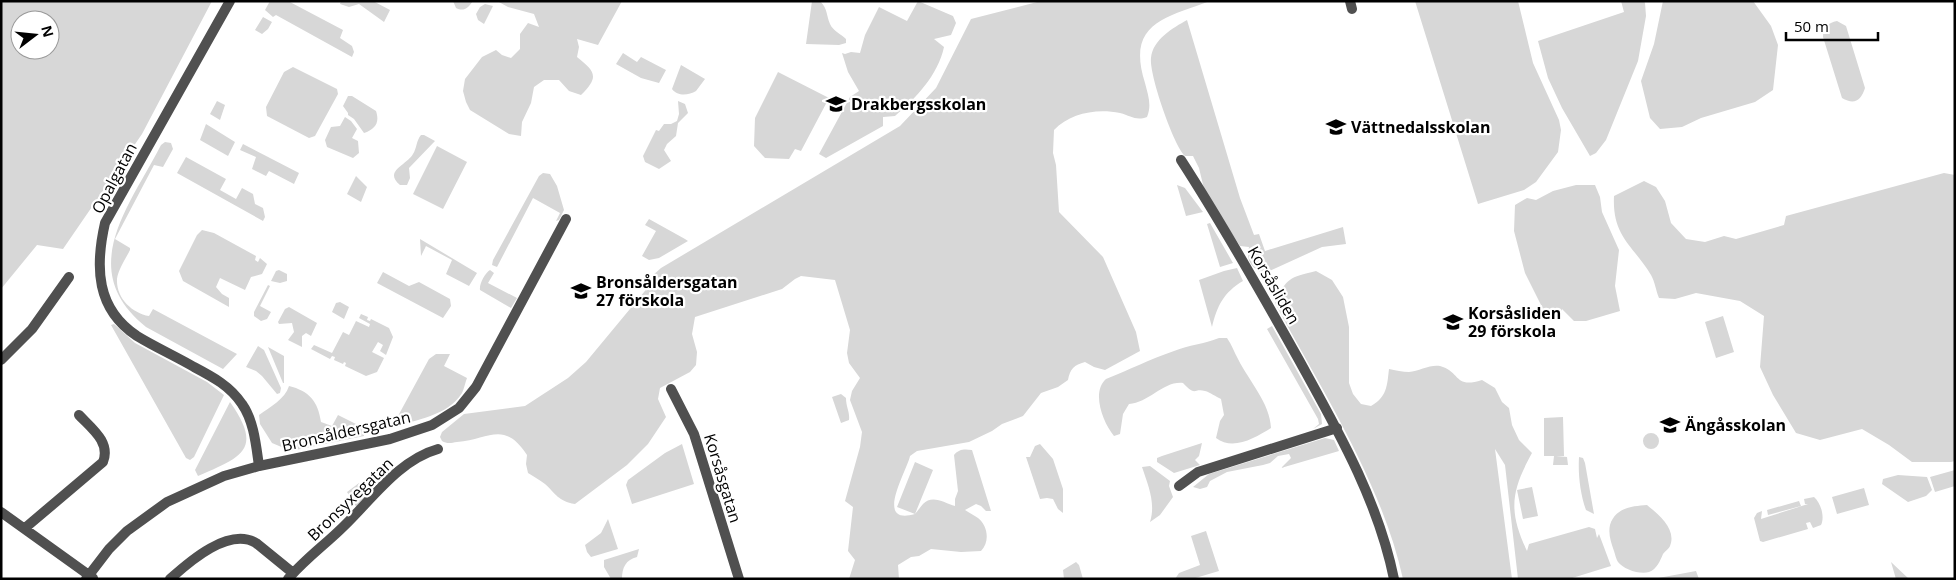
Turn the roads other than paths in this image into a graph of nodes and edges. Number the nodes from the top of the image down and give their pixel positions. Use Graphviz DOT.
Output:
graph roads {
  1 [pos="230,1"];
  2 [pos="1182,160"];
  3 [pos="566,219"];
  4 [pos="70,277"];
  5 [pos="1,360"];
  6 [pos="671,390"];
  7 [pos="79,415"];
  8 [pos="1337,428"];
  9 [pos="438,449"];
  10 [pos="259,466"];
  11 [pos="1179,486"];
  12 [pos="1,512"];
  13 [pos="24,528"];
  14 [pos="291,576"];
  15 [pos="89,577"];
  16 [pos="170,579"];
  17 [pos="739,579"];
  18 [pos="1394,579"];
  1 -- 10 [label="street, Opalgatan"];
  2 -- 8 [label="street, Korsåsliden"];
  3 -- 10 [label="street, Bronsåldersgatan"];
  4 -- 5 [label="street"];
  6 -- 17 [label="street, Korsåsgatan"];
  7 -- 13 [label="street"];
  8 -- 11 [label="street"];
  8 -- 18 [label="street, Korsåsliden"];
  9 -- 14 [label="street, Bronsyxegatan"];
  10 -- 15 [label="street, Bronsåldersgatan"];
  12 -- 13 [label="street"];
  13 -- 15 [label="street"];
  14 -- 16 [label="street"];
}
